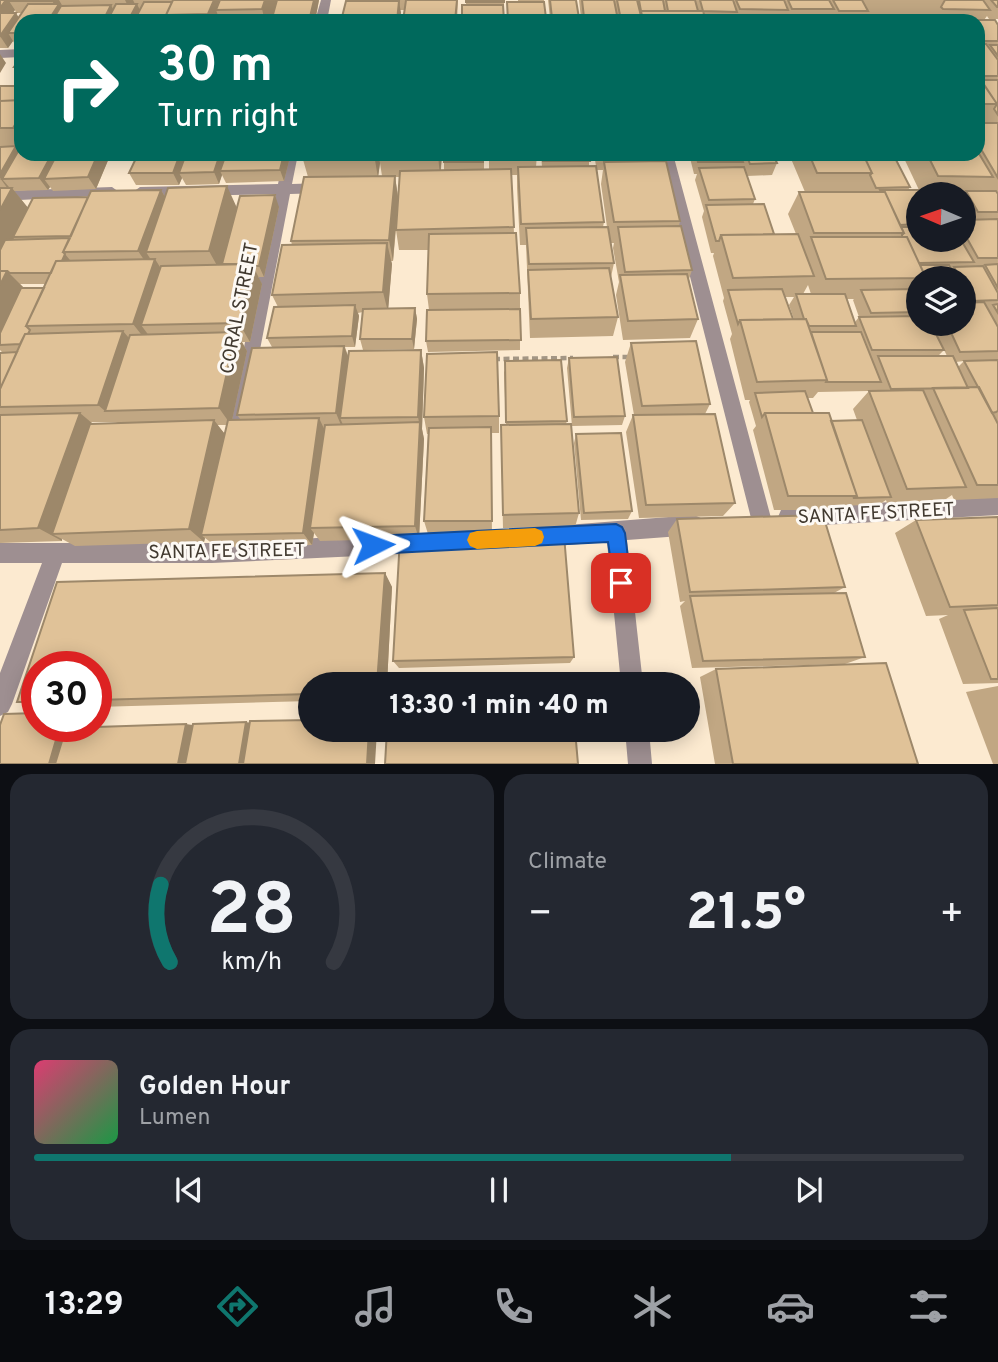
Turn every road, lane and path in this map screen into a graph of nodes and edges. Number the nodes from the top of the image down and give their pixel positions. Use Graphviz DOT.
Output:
graph roads {
  1 [pos="289,161"];
  2 [pos="666,161"];
  3 [pos="339,188"];
  4 [pos="283,190"];
  5 [pos="0,196"];
  6 [pos="608,357"];
  7 [pos="636,357"];
  8 [pos="580,358"];
  9 [pos="484,360"];
  10 [pos="230,459"];
  11 [pos="998,506"];
  12 [pos="708,524"];
  13 [pos="616,533"];
  14 [pos="518,538"];
  15 [pos="449,541"];
  16 [pos="56,552"];
  17 [pos="0,553"];
  18 [pos="631,672"];
  19 [pos="0,704"];
  20 [pos="638,742"];
  21 [pos="640,764"];
  1 -- 4 [label="street, CORAL STREET"];
  2 -- 11 [label="street, SANTA FE STREET"];
  3 -- 4 [label="street"];
  4 -- 5 [label="street"];
  4 -- 10 [label="street, CORAL STREET"];
  6 -- 7 [label="path"];
  8 -- 9 [label="path"];
  12 -- 13 [label="street"];
  13 -- 14 [label="street"];
  13 -- 18 [label="street"];
  15 -- 16 [label="street, SANTA FE STREET"];
  16 -- 17 [label="street, SANTA FE STREET"];
  16 -- 19 [label="street"];
  20 -- 21 [label="street"];
}
